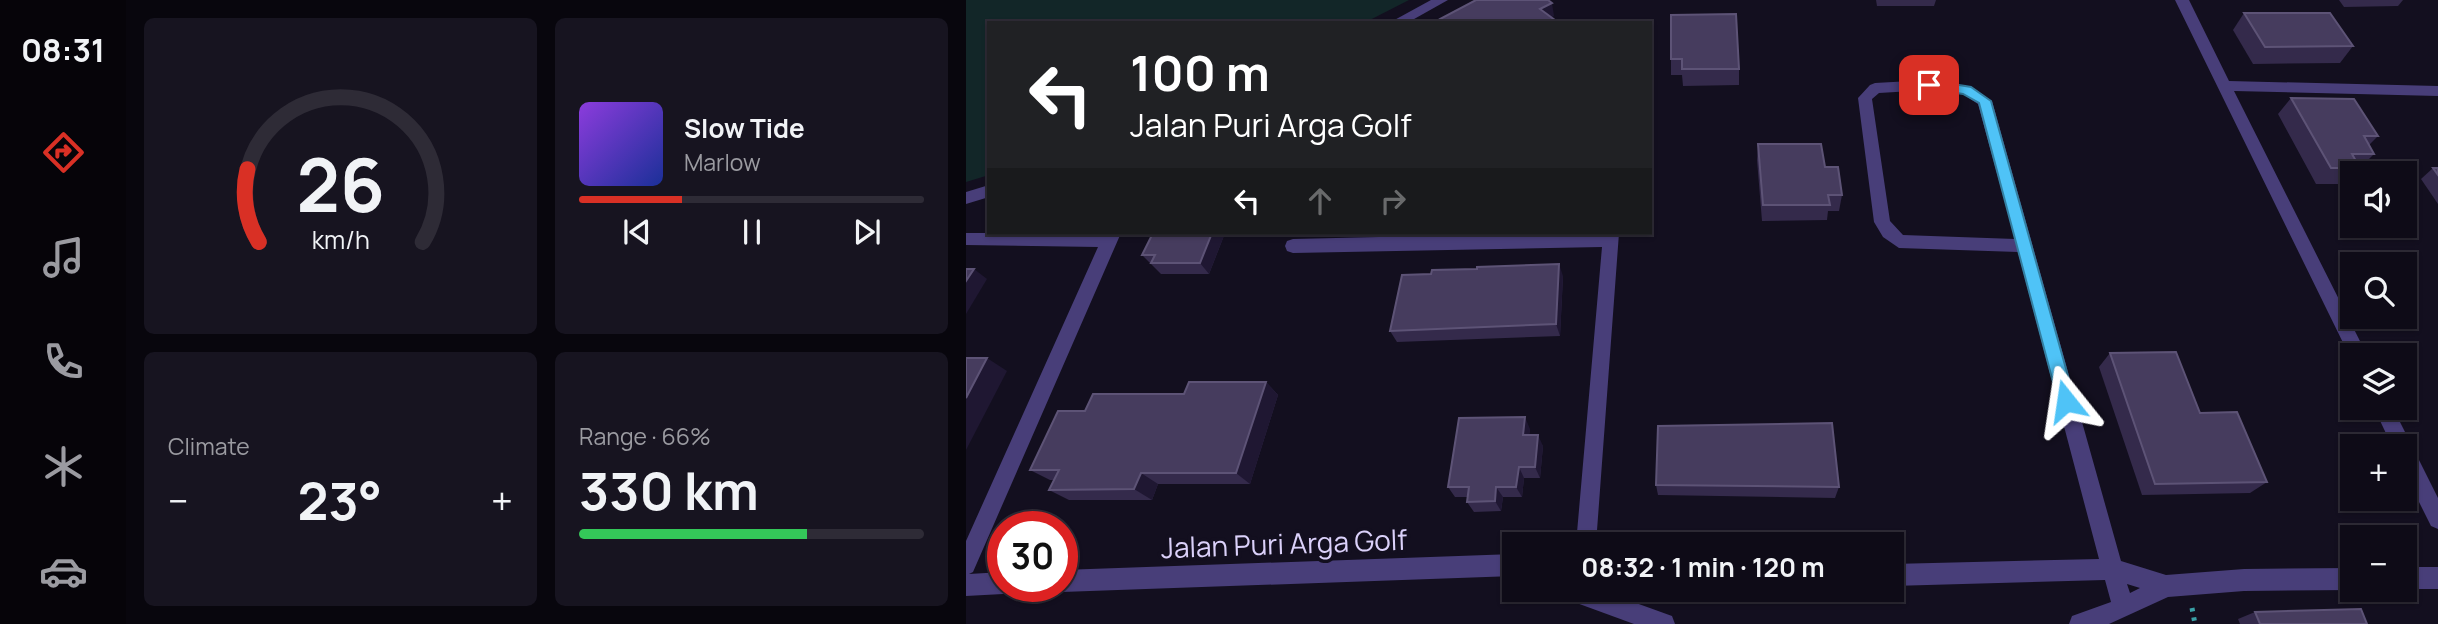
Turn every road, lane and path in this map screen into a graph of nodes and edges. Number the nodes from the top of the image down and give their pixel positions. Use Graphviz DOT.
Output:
graph roads {
  1 [pos="1441,0"];
  2 [pos="2182,0"];
  3 [pos="1399,21"];
  4 [pos="2225,86"];
  5 [pos="2438,91"];
  6 [pos="987,192"];
  7 [pos="966,198"];
  8 [pos="1394,235"];
  9 [pos="1611,236"];
  10 [pos="1111,237"];
  11 [pos="966,239"];
  12 [pos="1382,243"];
  13 [pos="1293,246"];
  14 [pos="2025,246"];
  15 [pos="2352,343"];
  16 [pos="2417,476"];
  17 [pos="2438,519"];
  18 [pos="1587,532"];
  19 [pos="968,558"];
  20 [pos="1502,566"];
  21 [pos="2114,569"];
  22 [pos="1904,575"];
  23 [pos="2417,578"];
  24 [pos="2438,578"];
  25 [pos="2340,579"];
  26 [pos="1078,580"];
  27 [pos="987,584"];
  28 [pos="966,585"];
  29 [pos="2166,586"];
  30 [pos="1607,602"];
  31 [pos="2123,608"];
  32 [pos="1664,624"];
  33 [pos="2080,624"];
  1 -- 3 [label="street"];
  2 -- 4 [label="street"];
  4 -- 5 [label="street"];
  4 -- 15 [label="street"];
  6 -- 7 [label="street"];
  8 -- 12 [label="street"];
  9 -- 12 [label="street"];
  9 -- 18 [label="street"];
  10 -- 11 [label="street"];
  10 -- 19 [label="street"];
  12 -- 13 [label="street"];
  14 -- 14 [label="street"];
  14 -- 21 [label="street"];
  16 -- 17 [label="street"];
  20 -- 26 [label="street, Jalan Puri Arga Golf"];
  21 -- 22 [label="street"];
  21 -- 29 [label="street"];
  21 -- 31 [label="street"];
  23 -- 24 [label="street"];
  25 -- 29 [label="street"];
  27 -- 28 [label="street"];
  29 -- 31 [label="street"];
  30 -- 32 [label="street"];
  31 -- 33 [label="street"];
}
